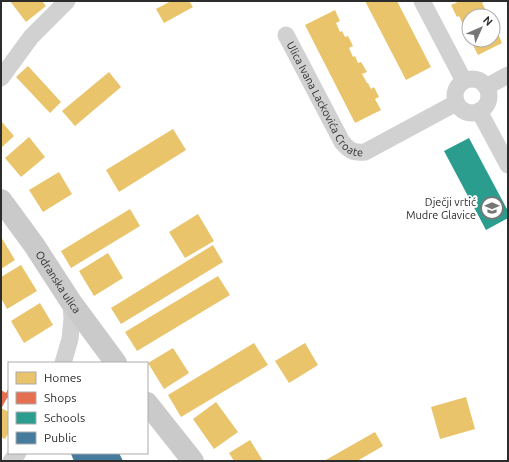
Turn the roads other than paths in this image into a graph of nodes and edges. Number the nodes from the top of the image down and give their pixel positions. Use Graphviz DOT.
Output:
graph roads {
  1 [pos="67,1"];
  2 [pos="422,1"];
  3 [pos="286,35"];
  4 [pos="508,75"];
  5 [pos="1,78"];
  6 [pos="464,81"];
  7 [pos="486,87"];
  8 [pos="456,104"];
  9 [pos="479,111"];
  10 [pos="508,166"];
  11 [pos="1,200"];
  12 [pos="71,302"];
  13 [pos="63,362"];
  14 [pos="115,362"];
  15 [pos="148,404"];
  16 [pos="193,461"];
  1 -- 5 [label="street"];
  2 -- 6 [label="street"];
  3 -- 8 [label="street, Ulica Ivana Lackovića Croate"];
  4 -- 7 [label="street"];
  6 -- 7 [label="street"];
  6 -- 8 [label="street"];
  7 -- 9 [label="street"];
  8 -- 9 [label="street"];
  9 -- 10 [label="street"];
  11 -- 12 [label="street, Odranska ulica"];
  12 -- 13 [label="street"];
  12 -- 14 [label="street, Odranska ulica"];
  15 -- 16 [label="street"];
}
